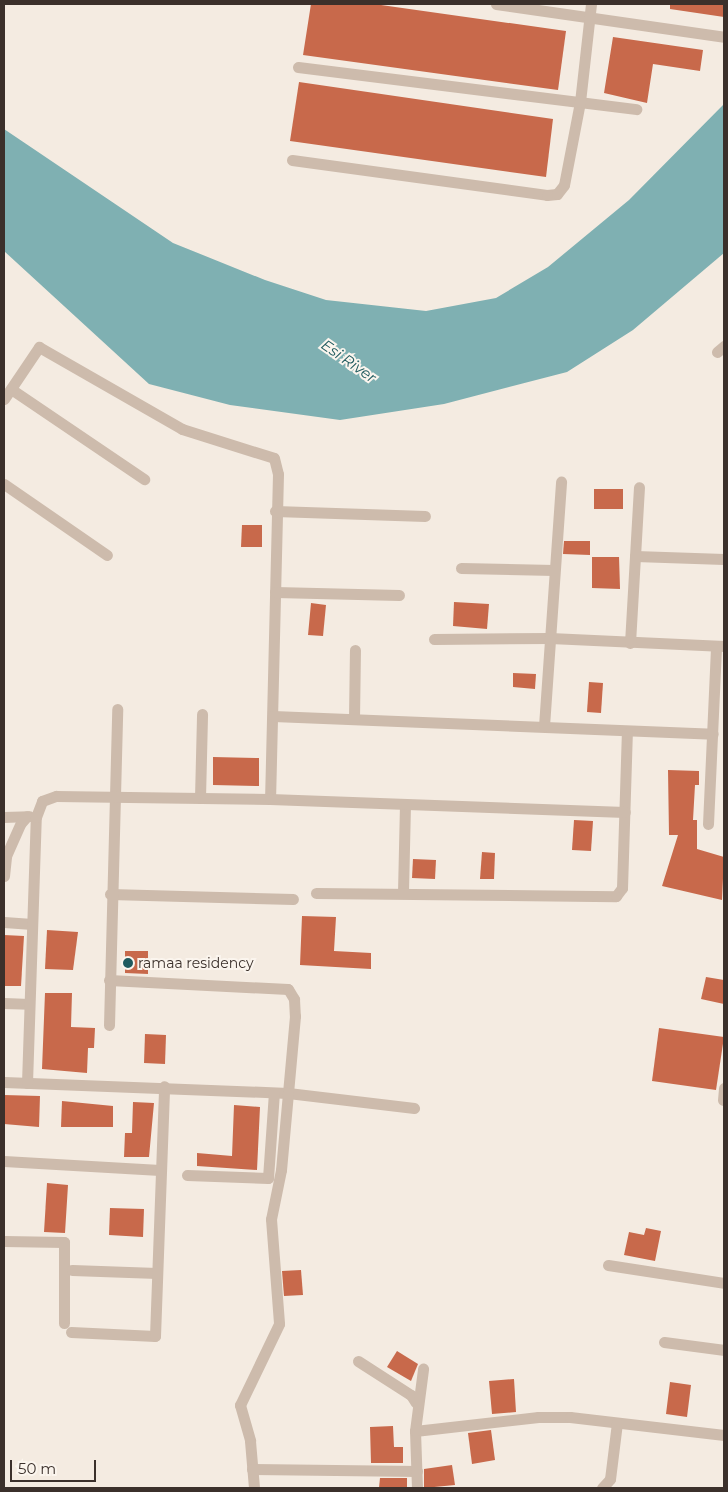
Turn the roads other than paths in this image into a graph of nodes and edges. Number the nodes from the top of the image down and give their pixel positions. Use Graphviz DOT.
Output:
graph roads {
  1 [pos="496,4"];
  2 [pos="591,4"];
  3 [pos="590,18"];
  4 [pos="724,36"];
  5 [pos="298,67"];
  6 [pos="580,102"];
  7 [pos="636,109"];
  8 [pos="292,160"];
  9 [pos="11,389"];
  10 [pos="4,400"];
  11 [pos="144,479"];
  12 [pos="561,482"];
  13 [pos="4,484"];
  14 [pos="639,487"];
  15 [pos="275,511"];
  16 [pos="425,516"];
  17 [pos="107,556"];
  18 [pos="635,556"];
  19 [pos="724,559"];
  20 [pos="461,568"];
  21 [pos="554,570"];
  22 [pos="275,592"];
  23 [pos="399,595"];
  24 [pos="550,638"];
  25 [pos="434,639"];
  26 [pos="630,643"];
  27 [pos="720,646"];
  28 [pos="355,650"];
  29 [pos="117,709"];
  30 [pos="202,714"];
  31 [pos="273,716"];
  32 [pos="354,719"];
  33 [pos="544,726"];
  34 [pos="627,733"];
  35 [pos="713,734"];
  36 [pos="113,797"];
  37 [pos="200,798"];
  38 [pos="270,799"];
  39 [pos="405,804"];
  40 [pos="625,812"];
  41 [pos="31,816"];
  42 [pos="4,817"];
  43 [pos="708,824"];
  44 [pos="4,876"];
  45 [pos="403,892"];
  46 [pos="316,893"];
  47 [pos="110,894"];
  48 [pos="293,899"];
  49 [pos="4,922"];
  50 [pos="32,924"];
  51 [pos="109,980"];
  52 [pos="4,1003"];
  53 [pos="29,1004"];
  54 [pos="109,1025"];
  55 [pos="4,1082"];
  56 [pos="27,1083"];
  57 [pos="164,1086"];
  58 [pos="724,1088"];
  59 [pos="274,1092"];
  60 [pos="288,1093"];
  61 [pos="723,1100"];
  62 [pos="414,1108"];
  63 [pos="4,1161"];
  64 [pos="160,1170"];
  65 [pos="187,1175"];
  66 [pos="4,1241"];
  67 [pos="608,1265"];
  68 [pos="72,1270"];
  69 [pos="157,1273"];
  70 [pos="724,1283"];
  71 [pos="664,1342"];
  72 [pos="724,1350"];
  73 [pos="358,1361"];
  74 [pos="423,1369"];
  75 [pos="416,1404"];
  76 [pos="617,1423"];
  77 [pos="415,1431"];
  78 [pos="724,1435"];
  79 [pos="252,1468"];
  80 [pos="417,1471"];
  81 [pos="254,1488"];
  82 [pos="417,1488"];
  83 [pos="602,1488"];
  1 -- 3 [label="street"];
  2 -- 3 [label="street"];
  3 -- 4 [label="street"];
  3 -- 6 [label="street"];
  5 -- 6 [label="street"];
  6 -- 7 [label="street"];
  6 -- 8 [label="street"];
  9 -- 10 [label="street"];
  9 -- 11 [label="street"];
  9 -- 15 [label="street"];
  12 -- 21 [label="street"];
  13 -- 17 [label="street"];
  14 -- 18 [label="street"];
  15 -- 16 [label="street"];
  15 -- 22 [label="street"];
  18 -- 19 [label="street"];
  18 -- 26 [label="street"];
  20 -- 21 [label="street"];
  21 -- 24 [label="street"];
  22 -- 23 [label="street"];
  22 -- 31 [label="street"];
  24 -- 25 [label="street"];
  24 -- 26 [label="street"];
  24 -- 33 [label="street"];
  26 -- 27 [label="street"];
  27 -- 35 [label="street"];
  28 -- 32 [label="street"];
  29 -- 36 [label="street"];
  30 -- 37 [label="street"];
  31 -- 32 [label="street"];
  31 -- 38 [label="street"];
  32 -- 33 [label="street"];
  33 -- 34 [label="street"];
  34 -- 35 [label="street"];
  34 -- 40 [label="street"];
  35 -- 43 [label="street"];
  36 -- 37 [label="street"];
  36 -- 41 [label="street"];
  36 -- 47 [label="street"];
  37 -- 38 [label="street"];
  38 -- 39 [label="street"];
  39 -- 40 [label="street"];
  39 -- 45 [label="street"];
  40 -- 45 [label="street"];
  41 -- 42 [label="street"];
  41 -- 44 [label="street"];
  41 -- 50 [label="street"];
  45 -- 46 [label="street"];
  47 -- 48 [label="street"];
  47 -- 51 [label="street"];
  49 -- 50 [label="street"];
  50 -- 53 [label="street"];
  51 -- 54 [label="street"];
  51 -- 60 [label="street"];
  52 -- 53 [label="street"];
  53 -- 56 [label="street"];
  55 -- 56 [label="street"];
  56 -- 57 [label="street"];
  57 -- 59 [label="street"];
  57 -- 64 [label="street"];
  58 -- 61 [label="street"];
  59 -- 60 [label="street"];
  59 -- 65 [label="street"];
  60 -- 62 [label="street"];
  60 -- 79 [label="street"];
  63 -- 64 [label="street"];
  64 -- 69 [label="street"];
  66 -- 69 [label="street"];
  67 -- 70 [label="street"];
  68 -- 69 [label="street"];
  71 -- 72 [label="street"];
  73 -- 75 [label="street"];
  74 -- 75 [label="street"];
  75 -- 77 [label="street"];
  76 -- 77 [label="street"];
  76 -- 78 [label="street"];
  76 -- 83 [label="street"];
  77 -- 80 [label="street"];
  79 -- 80 [label="street"];
  79 -- 81 [label="street"];
  80 -- 82 [label="street"];
}
